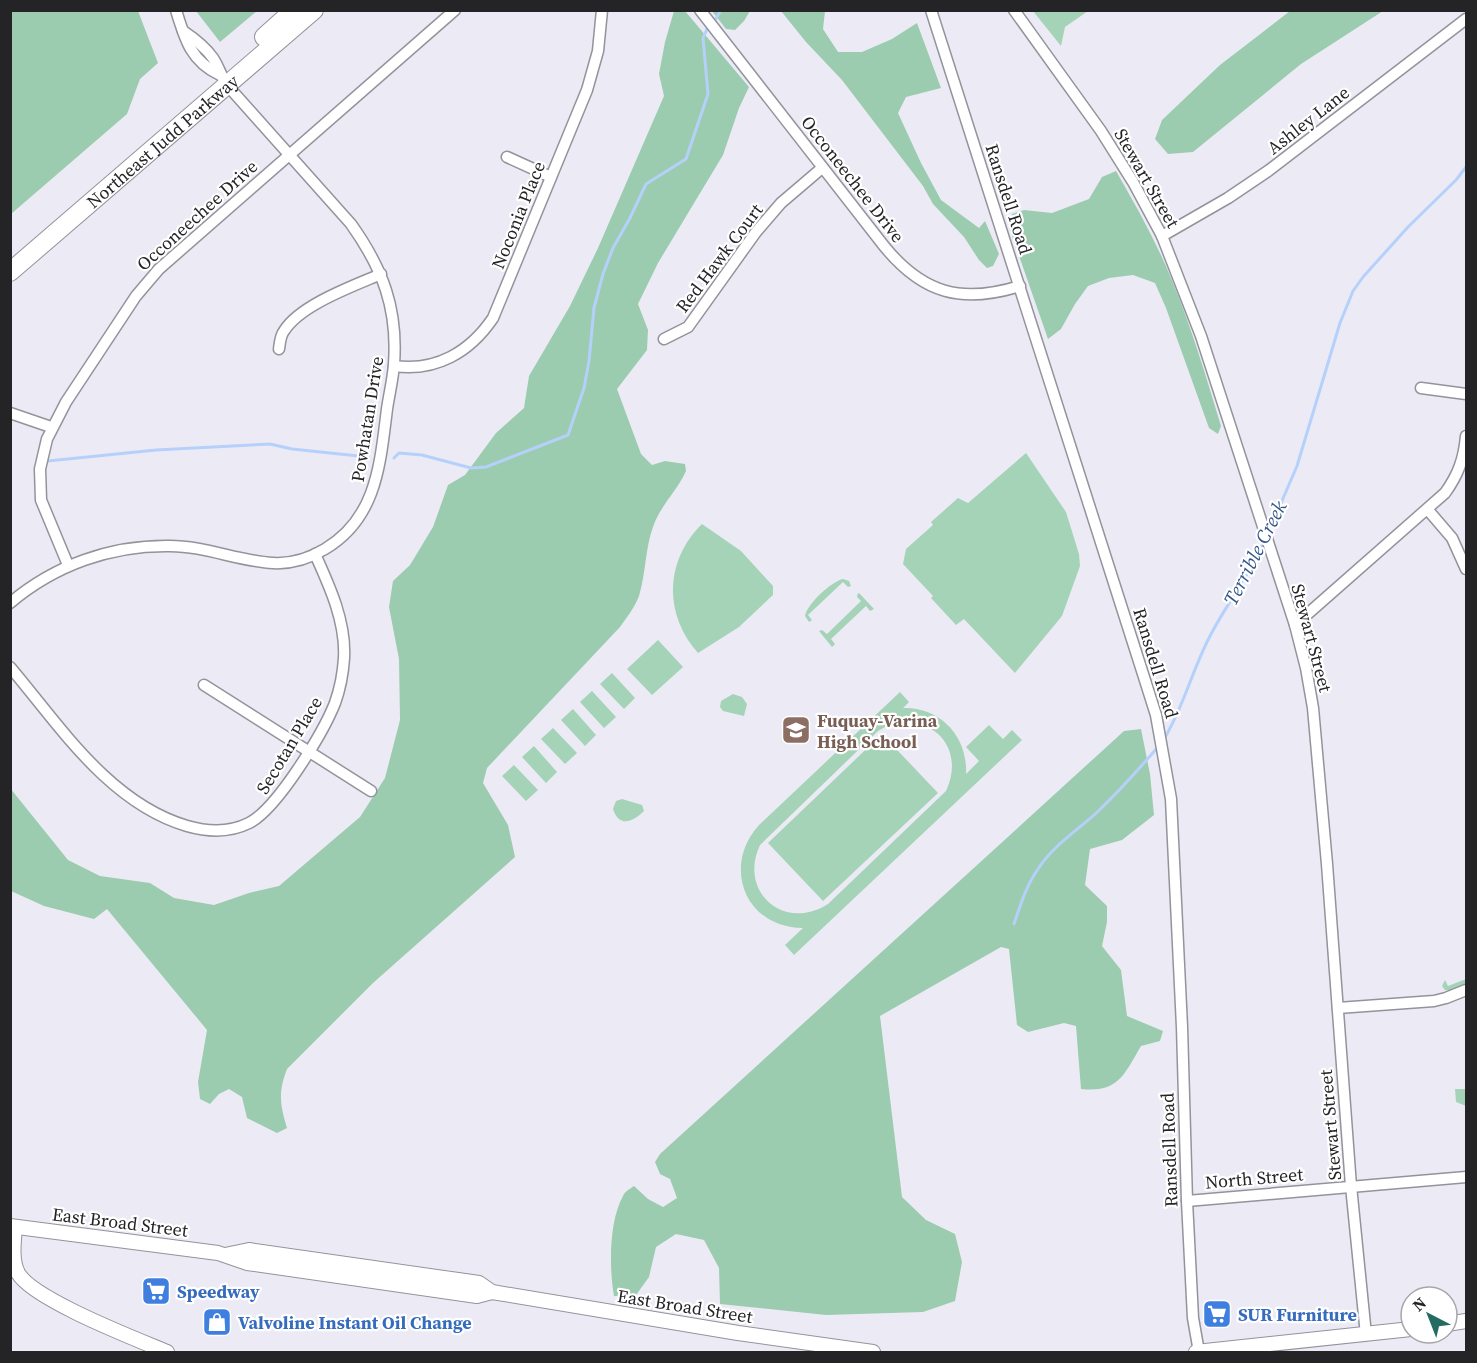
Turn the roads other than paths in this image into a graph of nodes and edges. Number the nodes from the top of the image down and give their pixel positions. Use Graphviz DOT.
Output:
graph roads {
  1 [pos="176,10"];
  2 [pos="294,10"];
  3 [pos="314,10"];
  4 [pos="455,10"];
  5 [pos="602,10"];
  6 [pos="700,10"];
  7 [pos="931,10"];
  8 [pos="1014,10"];
  9 [pos="1467,19"];
  10 [pos="224,80"];
  11 [pos="289,154"];
  12 [pos="507,157"];
  13 [pos="822,168"];
  14 [pos="551,177"];
  15 [pos="1162,236"];
  16 [pos="10,256"];
  17 [pos="10,272"];
  18 [pos="381,274"];
  19 [pos="1020,286"];
  20 [pos="664,339"];
  21 [pos="279,349"];
  22 [pos="394,366"];
  23 [pos="1421,388"];
  24 [pos="1467,394"];
  25 [pos="10,412"];
  26 [pos="51,427"];
  27 [pos="1467,436"];
  28 [pos="1428,510"];
  29 [pos="315,554"];
  30 [pos="68,565"];
  31 [pos="1467,569"];
  32 [pos="10,603"];
  33 [pos="1295,625"];
  34 [pos="10,668"];
  35 [pos="204,685"];
  36 [pos="308,751"];
  37 [pos="371,791"];
  38 [pos="1467,990"];
  39 [pos="1338,1008"];
  40 [pos="1467,1177"];
  41 [pos="1351,1186"];
  42 [pos="1187,1201"];
  43 [pos="13,1227"];
  44 [pos="1399,1331"];
  45 [pos="1366,1335"];
  46 [pos="1198,1352"];
  47 [pos="167,1353"];
  48 [pos="873,1353"];
  1 -- 10 [label="street, Powhatan Drive"];
  2 -- 10 [label="highway, Northeast Judd Parkway"];
  3 -- 10 [label="highway, Northeast Judd Parkway"];
  4 -- 11 [label="street, Occoneechee Drive"];
  5 -- 14 [label="street, Noconia Place"];
  6 -- 13 [label="street, Occoneechee Drive"];
  7 -- 19 [label="street, Ransdell Road"];
  8 -- 15 [label="street, Stewart Street"];
  9 -- 15 [label="street, Ashley Lane"];
  10 -- 11 [label="street, Powhatan Drive"];
  10 -- 16 [label="highway, Northeast Judd Parkway"];
  10 -- 17 [label="highway, Northeast Judd Parkway"];
  11 -- 18 [label="street, Powhatan Drive"];
  11 -- 26 [label="street, Occoneechee Drive"];
  12 -- 14 [label="street"];
  13 -- 19 [label="street, Occoneechee Drive"];
  13 -- 20 [label="street, Red Hawk Court"];
  14 -- 22 [label="street, Noconia Place"];
  15 -- 33 [label="street, Stewart Street"];
  18 -- 21 [label="street"];
  18 -- 22 [label="street, Powhatan Drive"];
  19 -- 42 [label="street, Ransdell Road"];
  22 -- 29 [label="street, Powhatan Drive"];
  23 -- 24 [label="street"];
  25 -- 26 [label="street"];
  26 -- 30 [label="street, Occoneechee Drive"];
  27 -- 28 [label="street"];
  28 -- 31 [label="street"];
  28 -- 33 [label="street"];
  29 -- 30 [label="street, Powhatan Drive"];
  29 -- 36 [label="street, Secotan Place"];
  30 -- 32 [label="street, Powhatan Drive"];
  33 -- 39 [label="street, Stewart Street"];
  34 -- 36 [label="street, Secotan Place"];
  35 -- 36 [label="street"];
  36 -- 37 [label="street"];
  38 -- 39 [label="street"];
  39 -- 41 [label="street, Stewart Street"];
  40 -- 41 [label="street, North Street"];
  41 -- 42 [label="street, North Street"];
  41 -- 45 [label="street, Stewart Street"];
  42 -- 46 [label="street, Ransdell Road"];
  43 -- 47 [label="main road"];
  43 -- 48 [label="main road, East Broad Street"];
  44 -- 45 [label="main road"];
  45 -- 46 [label="main road"];
}
